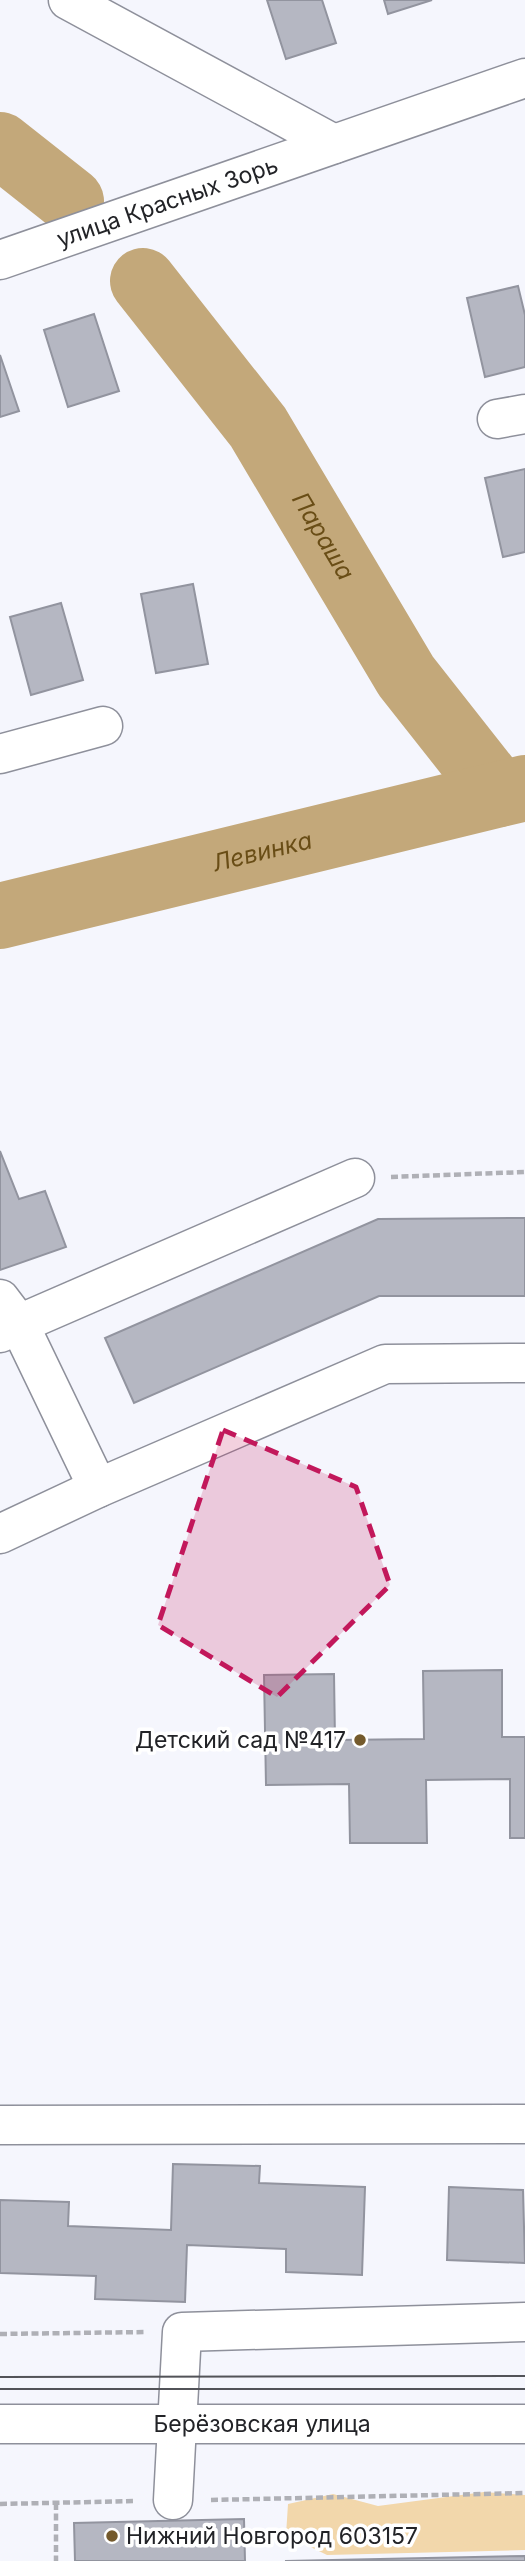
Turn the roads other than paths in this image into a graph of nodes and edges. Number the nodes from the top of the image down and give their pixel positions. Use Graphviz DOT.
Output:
graph roads {
  1 [pos="68,0"];
  2 [pos="106,9"];
  3 [pos="525,78"];
  4 [pos="334,144"];
  5 [pos="0,260"];
  6 [pos="103,726"];
  7 [pos="0,754"];
  8 [pos="355,1178"];
  9 [pos="6,1319"];
  10 [pos="525,1363"];
  11 [pos="98,1488"];
  12 [pos="0,1534"];
  13 [pos="525,2124"];
  14 [pos="0,2125"];
  15 [pos="525,2322"];
  16 [pos="177,2423"];
  17 [pos="0,2424"];
  18 [pos="525,2424"];
  19 [pos="173,2500"];
  1 -- 2 [label="street"];
  2 -- 4 [label="street"];
  3 -- 4 [label="street, улица Красных Зорь"];
  4 -- 5 [label="street, улица Красных Зорь"];
  6 -- 7 [label="street"];
  8 -- 9 [label="street"];
  9 -- 11 [label="street"];
  10 -- 11 [label="street"];
  11 -- 12 [label="street"];
  13 -- 14 [label="street"];
  15 -- 16 [label="street"];
  16 -- 17 [label="street, Берёзовская улица"];
  16 -- 18 [label="street, Берёзовская улица"];
  16 -- 19 [label="street"];
}
